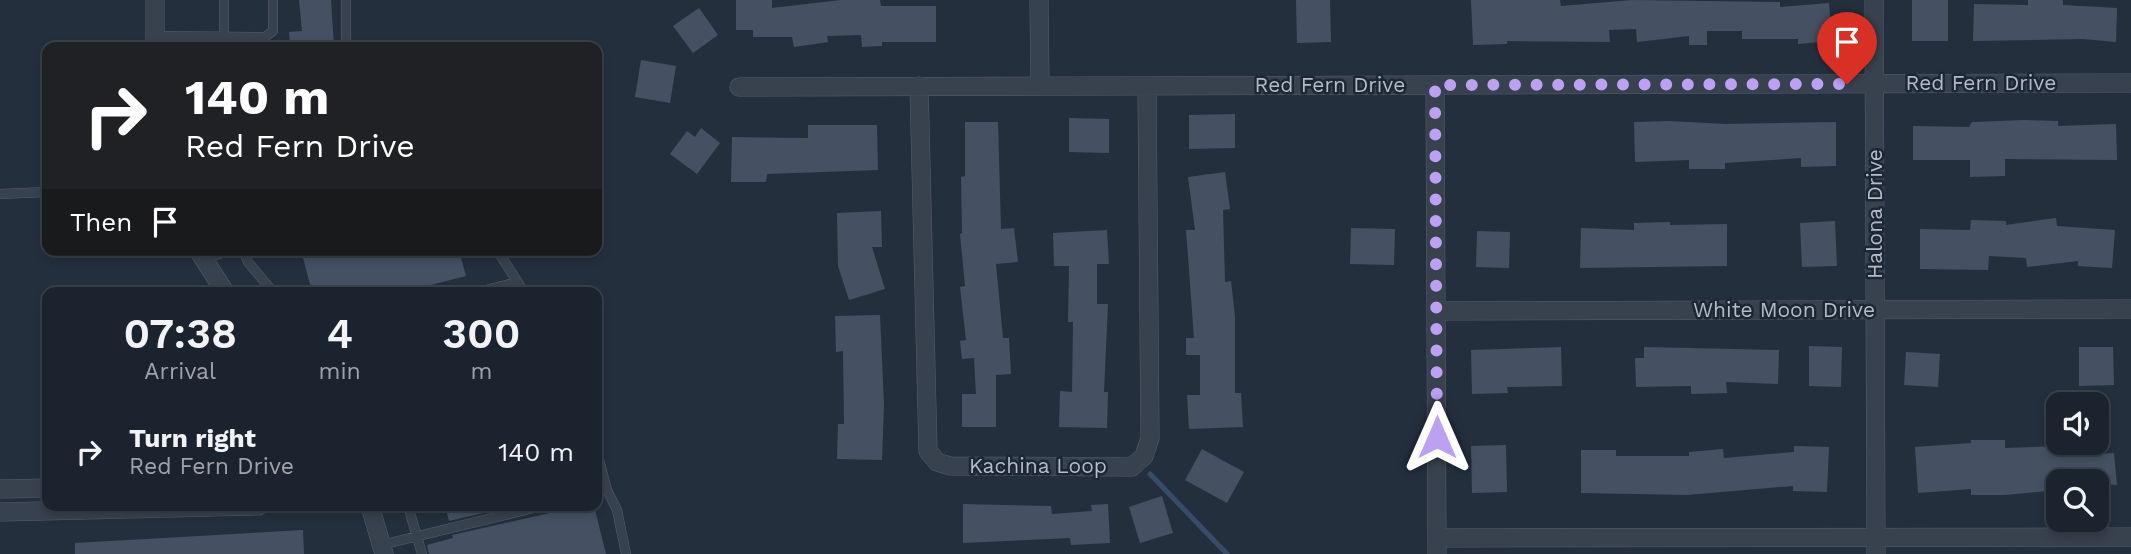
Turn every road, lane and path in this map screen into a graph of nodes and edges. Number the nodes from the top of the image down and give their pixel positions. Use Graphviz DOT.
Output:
graph roads {
  1 [pos="155,0"];
  2 [pos="224,0"];
  3 [pos="273,0"];
  4 [pos="346,0"];
  5 [pos="1039,0"];
  6 [pos="1874,0"];
  7 [pos="224,37"];
  8 [pos="155,42"];
  9 [pos="224,42"];
  10 [pos="346,42"];
  11 [pos="2131,83"];
  12 [pos="1874,84"];
  13 [pos="1435,85"];
  14 [pos="739,86"];
  15 [pos="919,86"];
  16 [pos="1040,86"];
  17 [pos="1147,86"];
  18 [pos="42,192"];
  19 [pos="0,194"];
  20 [pos="201,256"];
  21 [pos="246,256"];
  22 [pos="500,256"];
  23 [pos="517,282"];
  24 [pos="222,287"];
  25 [pos="269,287"];
  26 [pos="498,287"];
  27 [pos="520,287"];
  28 [pos="2131,309"];
  29 [pos="1875,310"];
  30 [pos="1438,311"];
  31 [pos="42,488"];
  32 [pos="0,489"];
  33 [pos="602,491"];
  34 [pos="43,511"];
  35 [pos="371,511"];
  36 [pos="410,511"];
  37 [pos="521,511"];
  38 [pos="0,512"];
  39 [pos="418,536"];
  40 [pos="2131,537"];
  41 [pos="1437,546"];
  42 [pos="1876,546"];
  43 [pos="382,550"];
  44 [pos="422,554"];
  45 [pos="626,554"];
  1 -- 8 [label="street"];
  2 -- 7 [label="lane"];
  3 -- 7 [label="lane"];
  4 -- 10 [label="lane"];
  5 -- 16 [label="street"];
  6 -- 12 [label="street, Halona Drive"];
  7 -- 8 [label="lane"];
  7 -- 9 [label="lane"];
  11 -- 12 [label="street, Red Fern Drive"];
  12 -- 13 [label="street, Red Fern Drive"];
  12 -- 29 [label="street, Halona Drive"];
  13 -- 17 [label="street, Red Fern Drive"];
  13 -- 30 [label="street"];
  14 -- 15 [label="street, Red Fern Drive"];
  15 -- 16 [label="street, Red Fern Drive"];
  15 -- 17 [label="street, Kachina Loop"];
  16 -- 17 [label="street, Red Fern Drive"];
  18 -- 19 [label="lane"];
  20 -- 24 [label="street"];
  21 -- 25 [label="lane"];
  22 -- 23 [label="lane"];
  23 -- 26 [label="lane"];
  23 -- 27 [label="lane"];
  28 -- 29 [label="street, White Moon Drive"];
  29 -- 30 [label="street, White Moon Drive"];
  29 -- 42 [label="street, Halona Drive"];
  30 -- 41 [label="street"];
  31 -- 32 [label="street"];
  33 -- 45 [label="lane"];
  34 -- 38 [label="street"];
  35 -- 43 [label="street"];
  36 -- 39 [label="lane"];
  37 -- 39 [label="lane"];
  39 -- 43 [label="lane"];
  39 -- 44 [label="lane"];
  40 -- 42 [label="street"];
  41 -- 42 [label="street"];
}
